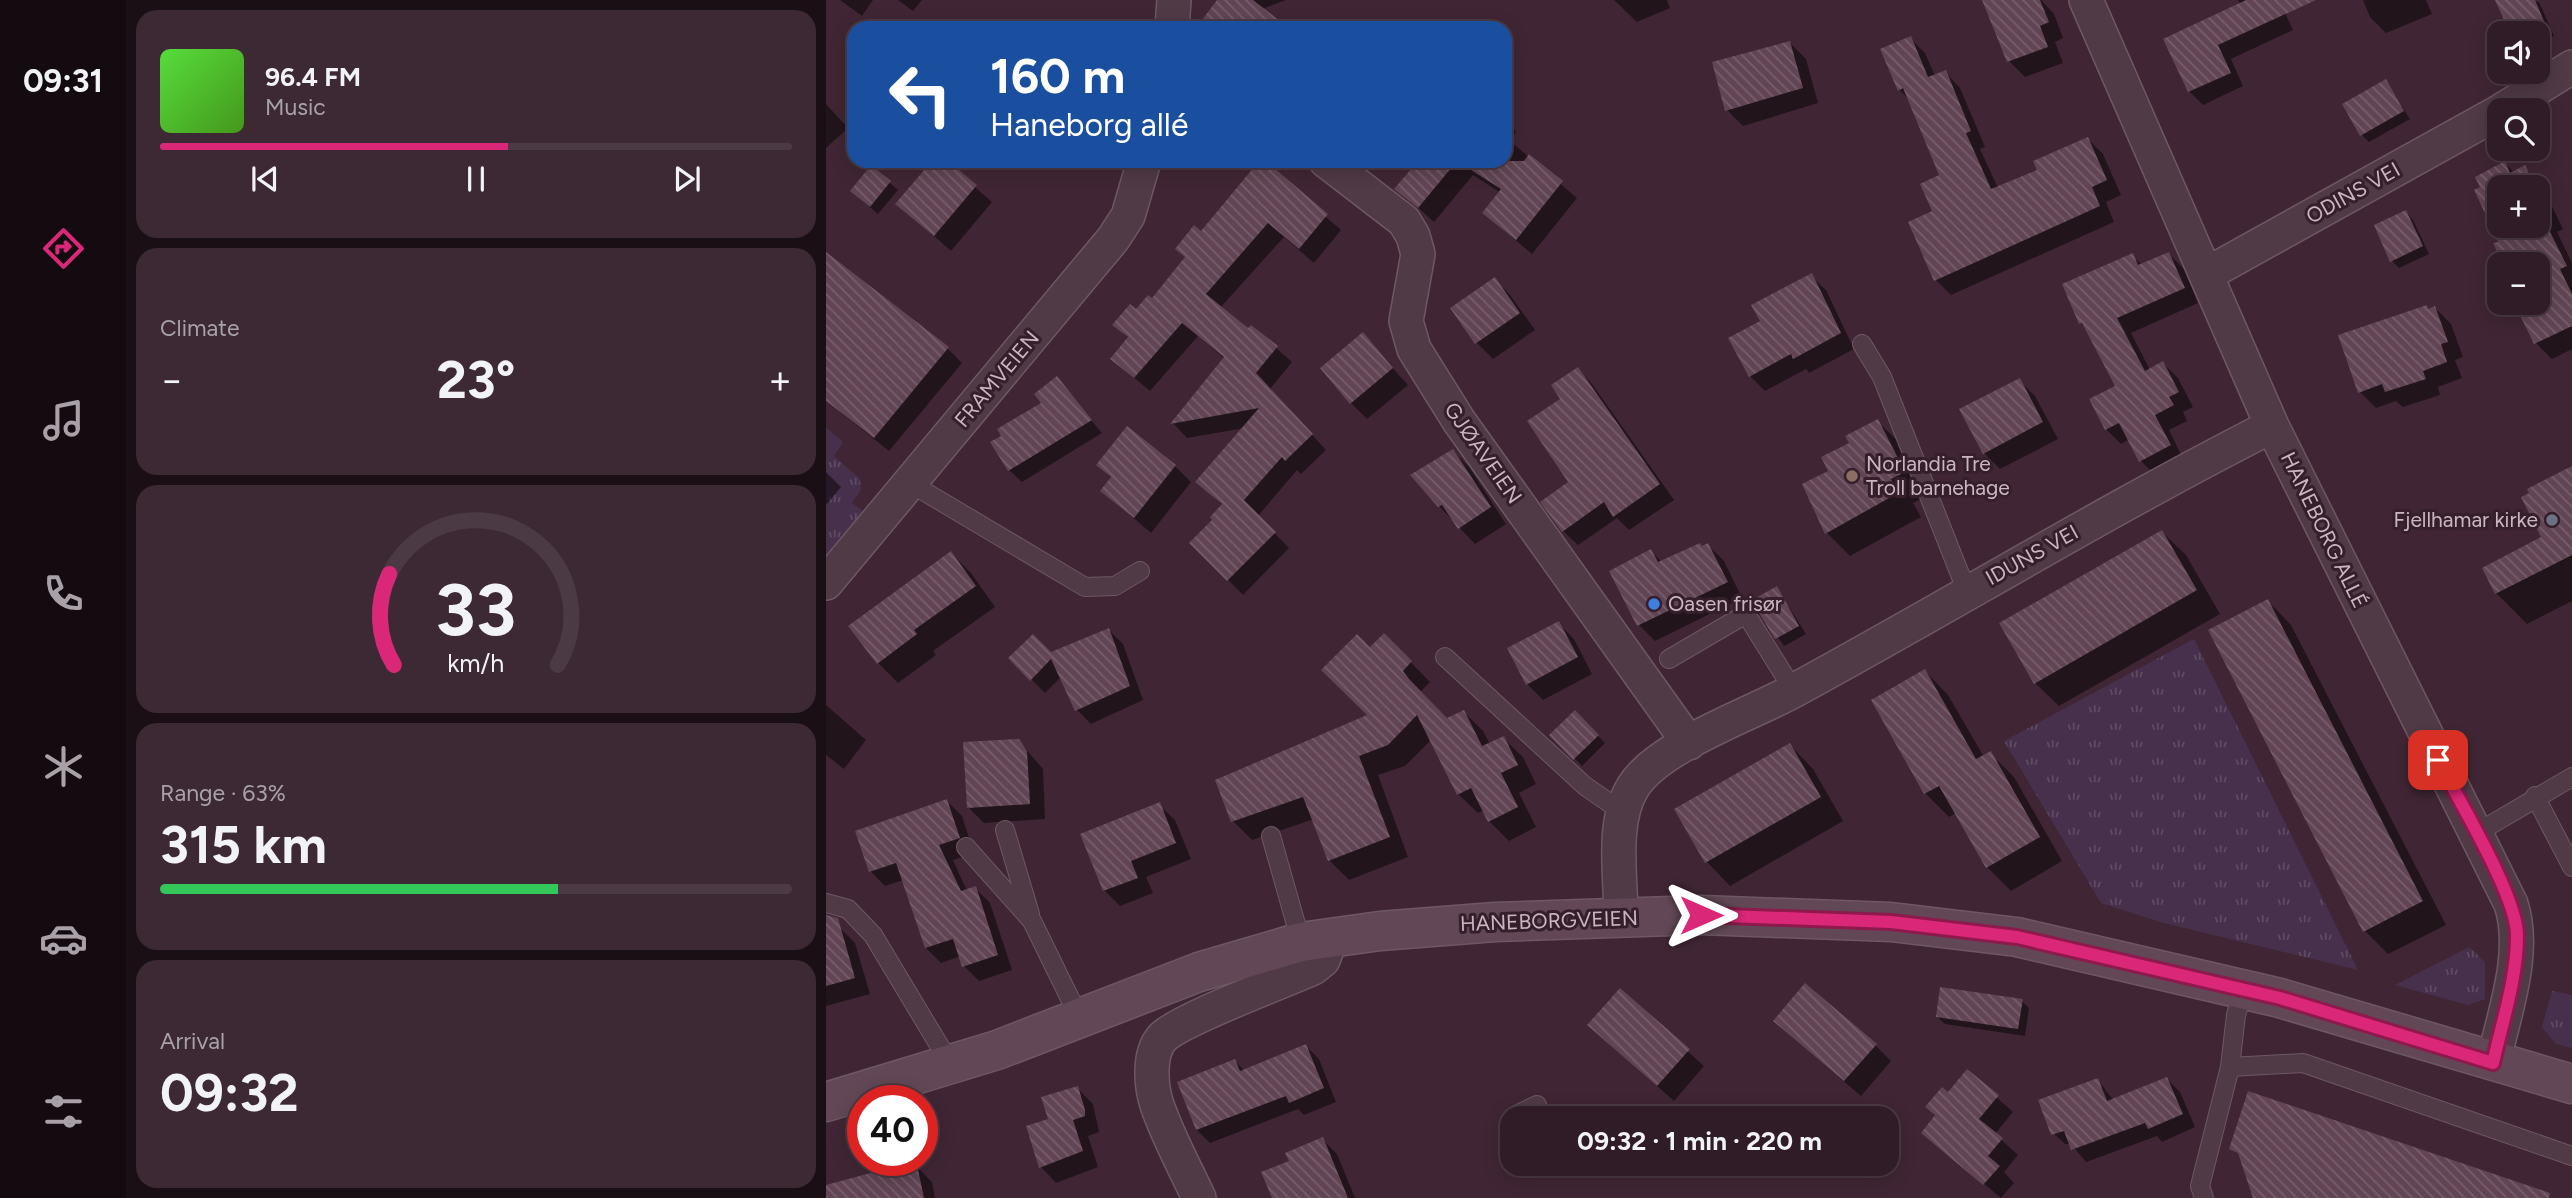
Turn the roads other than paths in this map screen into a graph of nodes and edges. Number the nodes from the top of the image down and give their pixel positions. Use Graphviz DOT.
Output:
graph roads {
  1 [pos="1174,0"];
  2 [pos="2086,0"];
  3 [pos="1172,21"];
  4 [pos="2572,67"];
  5 [pos="2521,98"];
  6 [pos="2487,118"];
  7 [pos="1142,168"];
  8 [pos="1335,168"];
  9 [pos="2207,274"];
  10 [pos="1862,344"];
  11 [pos="2272,426"];
  12 [pos="910,483"];
  13 [pos="1140,571"];
  14 [pos="826,583"];
  15 [pos="1966,592"];
  16 [pos="1445,657"];
  17 [pos="1669,659"];
  18 [pos="1794,691"];
  19 [pos="1689,743"];
  20 [pos="2572,776"];
  21 [pos="2535,796"];
  22 [pos="1624,813"];
  23 [pos="1005,830"];
  24 [pos="2475,834"];
  25 [pos="1271,836"];
  26 [pos="966,847"];
  27 [pos="2571,861"];
  28 [pos="826,903"];
  29 [pos="1621,917"];
  30 [pos="1032,921"];
  31 [pos="1317,939"];
  32 [pos="2244,989"];
  33 [pos="1080,1019"];
  34 [pos="2493,1063"];
  35 [pos="951,1065"];
  36 [pos="2230,1067"];
  37 [pos="2572,1084"];
  38 [pos="826,1102"];
  39 [pos="2572,1156"];
  40 [pos="1199,1198"];
  41 [pos="2204,1198"];
  1 -- 3 [label="street"];
  2 -- 9 [label="street, HANEBORG ALLÉ"];
  4 -- 5 [label="street, ODINS VEI"];
  6 -- 9 [label="street, ODINS VEI"];
  7 -- 12 [label="street, FRAMVEIEN"];
  8 -- 19 [label="street, GJØAVEIEN"];
  9 -- 11 [label="street, HANEBORG ALLÉ"];
  10 -- 15 [label="lane"];
  11 -- 15 [label="street, IDUNS VEI"];
  11 -- 24 [label="street, HANEBORG ALLÉ"];
  12 -- 13 [label="lane"];
  12 -- 14 [label="street, FRAMVEIEN"];
  15 -- 18 [label="street, IDUNS VEI"];
  16 -- 22 [label="lane"];
  17 -- 18 [label="lane"];
  18 -- 19 [label="street, IDUNS VEI"];
  19 -- 22 [label="street, IDUNS VEI"];
  20 -- 21 [label="lane"];
  21 -- 24 [label="lane"];
  21 -- 27 [label="lane"];
  22 -- 29 [label="street, IDUNS VEI"];
  23 -- 30 [label="lane"];
  24 -- 34 [label="street, HANEBORG ALLÉ"];
  25 -- 31 [label="lane"];
  26 -- 30 [label="lane"];
  28 -- 35 [label="lane"];
  29 -- 31 [label="street, HANEBORGVEIEN"];
  29 -- 32 [label="street, HANEBORGVEIEN"];
  30 -- 33 [label="lane"];
  31 -- 33 [label="street, HANEBORGVEIEN"];
  31 -- 40 [label="street"];
  32 -- 34 [label="street, HANEBORGVEIEN"];
  32 -- 36 [label="lane"];
  33 -- 35 [label="street, HANEBORGVEIEN"];
  34 -- 37 [label="street, HANEBORGVEIEN"];
  35 -- 38 [label="street, HANEBORGVEIEN"];
  36 -- 39 [label="lane"];
  36 -- 41 [label="lane"];
}
